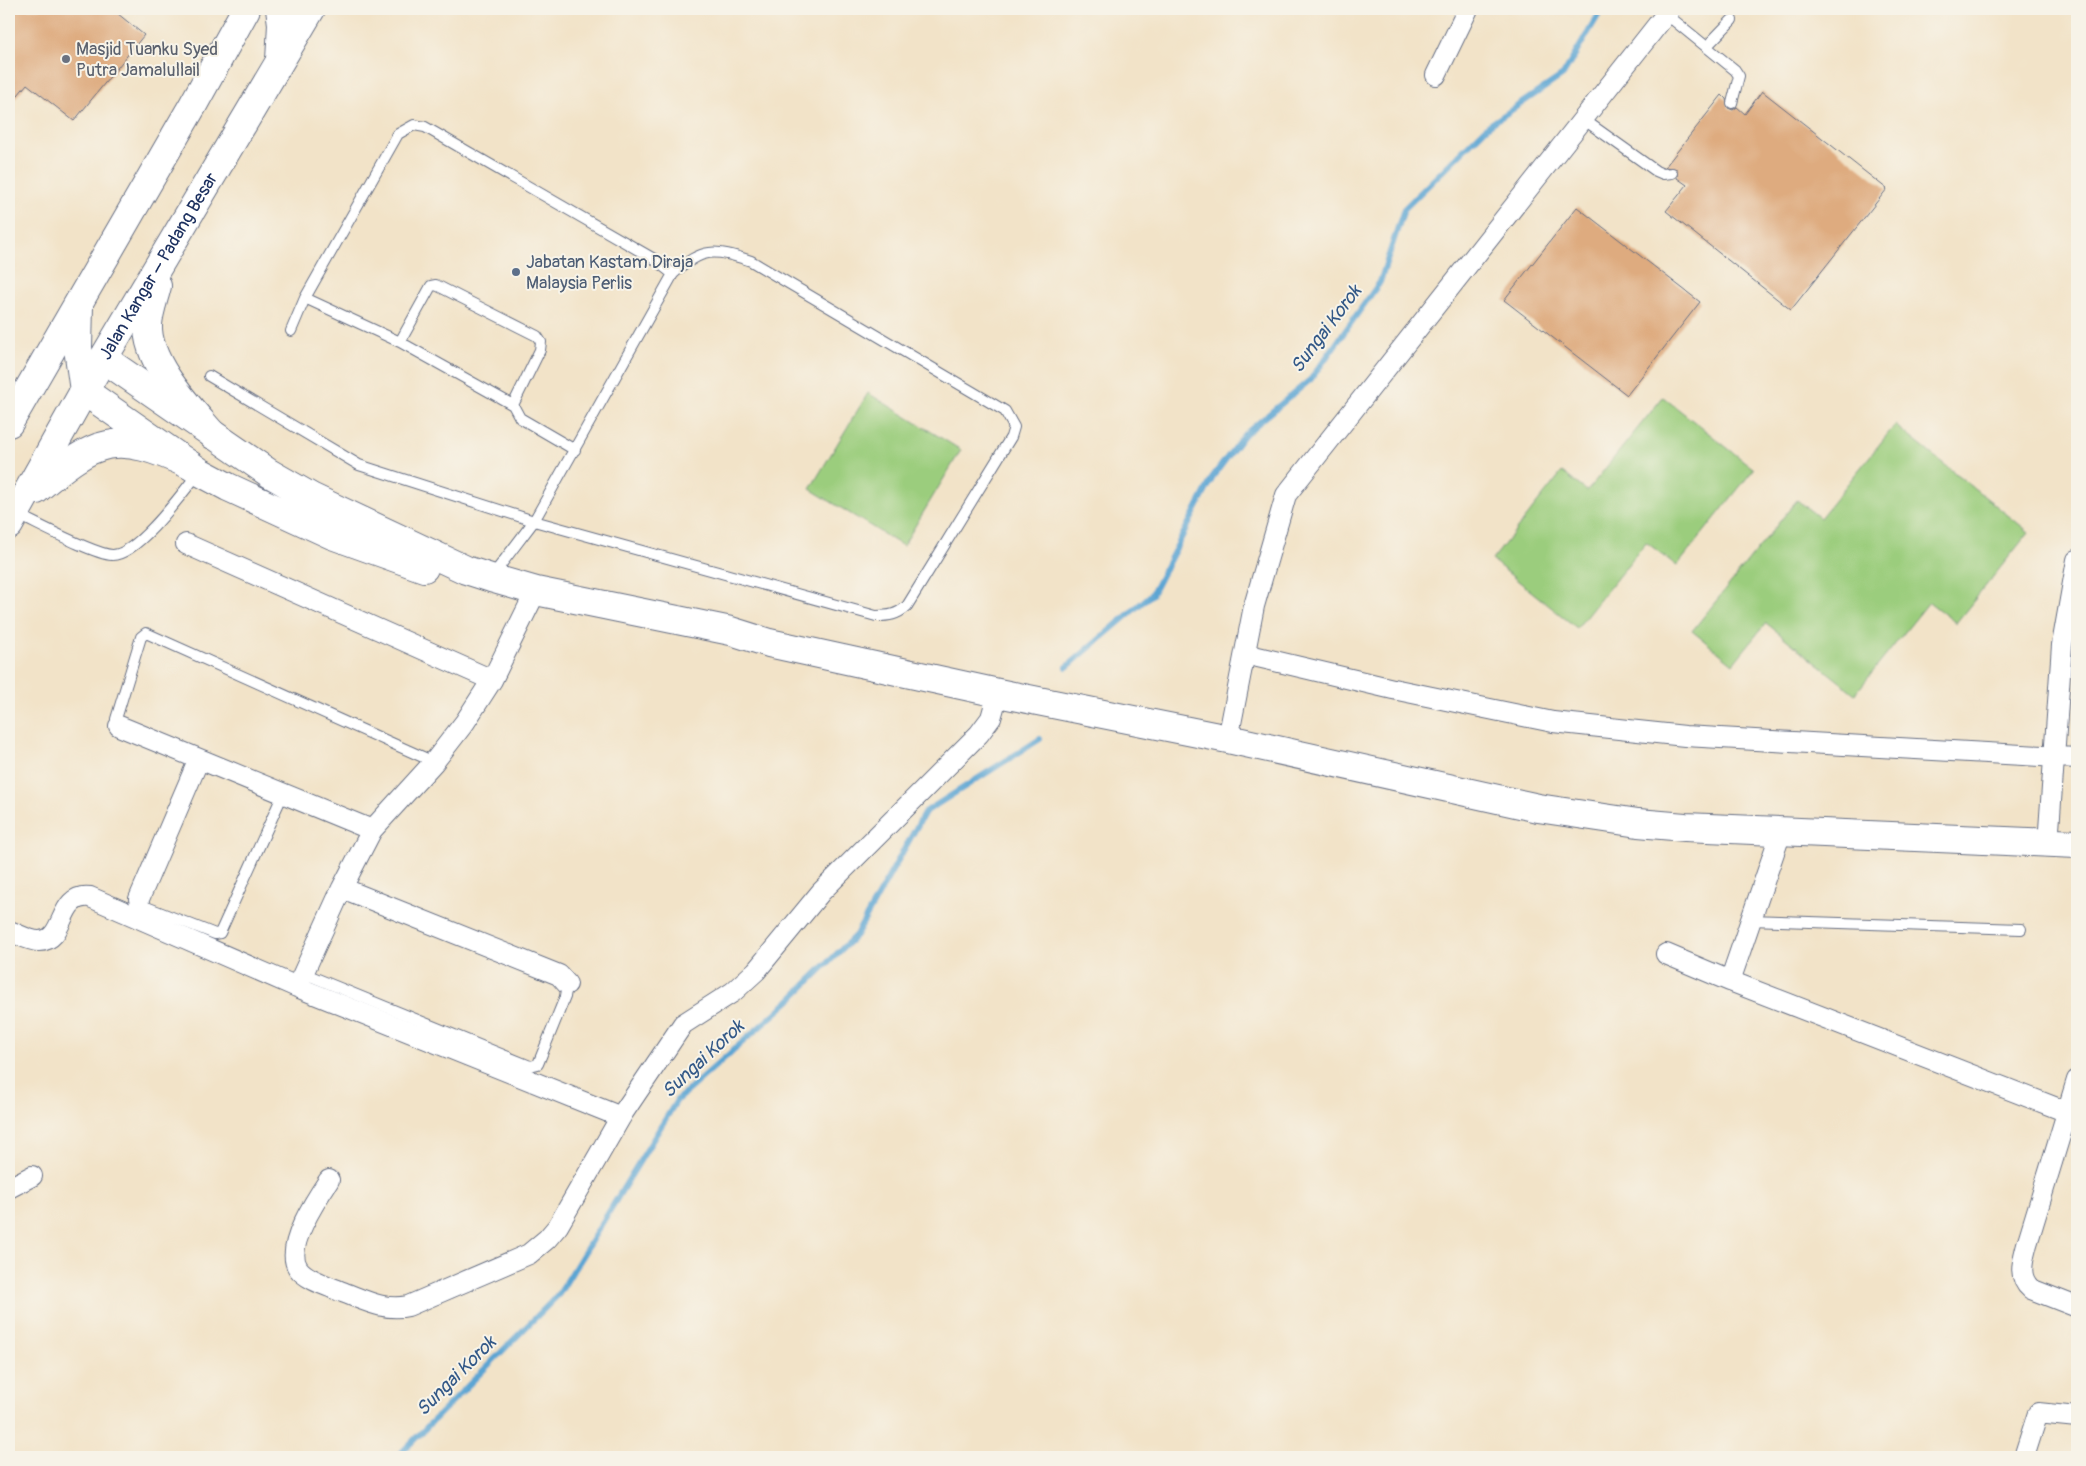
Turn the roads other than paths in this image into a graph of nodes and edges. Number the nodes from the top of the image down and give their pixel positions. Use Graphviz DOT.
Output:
graph roads {
  1 [pos="280,9"];
  2 [pos="311,9"];
  3 [pos="1468,9"];
  4 [pos="1668,11"];
  5 [pos="239,14"];
  6 [pos="1732,20"];
  7 [pos="1707,46"];
  8 [pos="279,66"];
  9 [pos="1436,75"];
  10 [pos="1732,103"];
  11 [pos="1583,119"];
  12 [pos="1672,173"];
  13 [pos="162,263"];
  14 [pos="673,274"];
  15 [pos="80,297"];
  16 [pos="305,298"];
  17 [pos="291,331"];
  18 [pos="400,342"];
  19 [pos="92,360"];
  20 [pos="209,376"];
  21 [pos="28,387"];
  22 [pos="84,391"];
  23 [pos="513,405"];
  24 [pos="9,423"];
  25 [pos="212,435"];
  26 [pos="575,450"];
  27 [pos="195,468"];
  28 [pos="15,513"];
  29 [pos="534,521"];
  30 [pos="186,544"];
  31 [pos="2077,560"];
  32 [pos="478,574"];
  33 [pos="536,591"];
  34 [pos="1245,654"];
  35 [pos="492,680"];
  36 [pos="998,693"];
  37 [pos="119,726"];
  38 [pos="1228,739"];
  39 [pos="2055,757"];
  40 [pos="2077,758"];
  41 [pos="198,759"];
  42 [pos="434,762"];
  43 [pos="283,794"];
  44 [pos="372,830"];
  45 [pos="1781,832"];
  46 [pos="2048,844"];
  47 [pos="2077,844"];
  48 [pos="342,888"];
  49 [pos="138,899"];
  50 [pos="1751,920"];
  51 [pos="2021,929"];
  52 [pos="9,931"];
  53 [pos="1666,954"];
  54 [pos="300,980"];
  55 [pos="1730,981"];
  56 [pos="567,984"];
  57 [pos="2077,1080"];
  58 [pos="2067,1112"];
  59 [pos="621,1117"];
  60 [pos="32,1176"];
  61 [pos="328,1180"];
  62 [pos="9,1188"];
  63 [pos="2077,1307"];
  64 [pos="2077,1417"];
  65 [pos="2024,1457"];
  1 -- 8 [label="main road"];
  2 -- 8 [label="main road, Jalan Kangar – Padang Besar"];
  3 -- 9 [label="street"];
  4 -- 7 [label="lane"];
  4 -- 11 [label="street"];
  5 -- 15 [label="main road"];
  6 -- 7 [label="lane"];
  7 -- 10 [label="lane"];
  8 -- 13 [label="main road, Jalan Kangar – Padang Besar"];
  11 -- 12 [label="lane"];
  11 -- 34 [label="street"];
  13 -- 19 [label="main road, Jalan Kangar – Padang Besar"];
  13 -- 25 [label="main road"];
  14 -- 16 [label="lane"];
  14 -- 26 [label="lane"];
  14 -- 29 [label="lane"];
  15 -- 19 [label="main road"];
  15 -- 21 [label="main road"];
  16 -- 17 [label="lane"];
  16 -- 18 [label="lane"];
  18 -- 23 [label="lane"];
  18 -- 23 [label="lane"];
  19 -- 21 [label="main road"];
  19 -- 22 [label="main road, Jalan Kangar – Padang Besar"];
  19 -- 25 [label="main road"];
  20 -- 29 [label="lane"];
  21 -- 24 [label="main road"];
  22 -- 27 [label="main road"];
  22 -- 28 [label="main road, Jalan Kangar – Padang Besar"];
  23 -- 26 [label="lane"];
  25 -- 32 [label="main road"];
  26 -- 29 [label="lane"];
  27 -- 28 [label="main road"];
  27 -- 28 [label="lane"];
  27 -- 32 [label="main road"];
  29 -- 32 [label="lane"];
  30 -- 35 [label="street"];
  31 -- 39 [label="street"];
  32 -- 33 [label="main road"];
  33 -- 35 [label="street"];
  33 -- 36 [label="main road"];
  34 -- 38 [label="street"];
  34 -- 39 [label="street"];
  35 -- 42 [label="street"];
  36 -- 38 [label="main road"];
  36 -- 59 [label="street"];
  37 -- 41 [label="street"];
  37 -- 42 [label="lane"];
  38 -- 45 [label="main road"];
  39 -- 40 [label="street"];
  39 -- 46 [label="street"];
  41 -- 43 [label="street"];
  41 -- 49 [label="street"];
  42 -- 44 [label="street"];
  43 -- 44 [label="street"];
  43 -- 49 [label="lane"];
  44 -- 48 [label="street"];
  45 -- 46 [label="main road"];
  45 -- 50 [label="street"];
  46 -- 47 [label="main road"];
  48 -- 54 [label="street"];
  48 -- 56 [label="street"];
  50 -- 51 [label="lane"];
  50 -- 55 [label="street"];
  52 -- 54 [label="street"];
  53 -- 55 [label="street"];
  54 -- 56 [label="lane"];
  54 -- 59 [label="street"];
  55 -- 58 [label="street"];
  57 -- 58 [label="street"];
  58 -- 63 [label="street"];
  59 -- 61 [label="street"];
  60 -- 62 [label="street"];
  64 -- 65 [label="street"];
}
